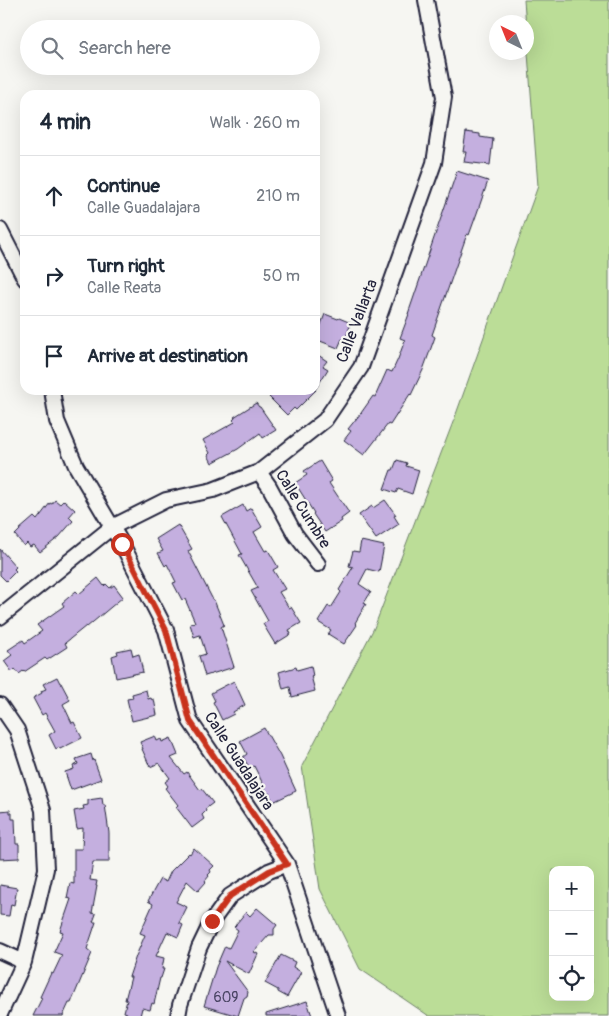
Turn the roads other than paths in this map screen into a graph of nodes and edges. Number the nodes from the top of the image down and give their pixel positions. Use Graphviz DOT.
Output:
graph roads {
  1 [pos="426,0"];
  2 [pos="0,230"];
  3 [pos="20,270"];
  4 [pos="53,395"];
  5 [pos="259,472"];
  6 [pos="112,527"];
  7 [pos="318,564"];
  8 [pos="0,617"];
  9 [pos="0,706"];
  10 [pos="287,864"];
  11 [pos="0,952"];
  12 [pos="24,962"];
  13 [pos="0,1014"];
  14 [pos="178,1016"];
  15 [pos="338,1016"];
  1 -- 5 [label="street, Calle Vallarta"];
  2 -- 3 [label="street"];
  4 -- 6 [label="street, Calle Guadalajara"];
  5 -- 6 [label="street, Calle Vallarta"];
  5 -- 7 [label="street, Calle Cumbre"];
  6 -- 8 [label="street, Calle Vallarta"];
  6 -- 10 [label="street, Calle Guadalajara"];
  9 -- 12 [label="street"];
  10 -- 14 [label="street"];
  10 -- 15 [label="street, Calle Guadalajara"];
  11 -- 12 [label="street"];
  12 -- 13 [label="street"];
}
